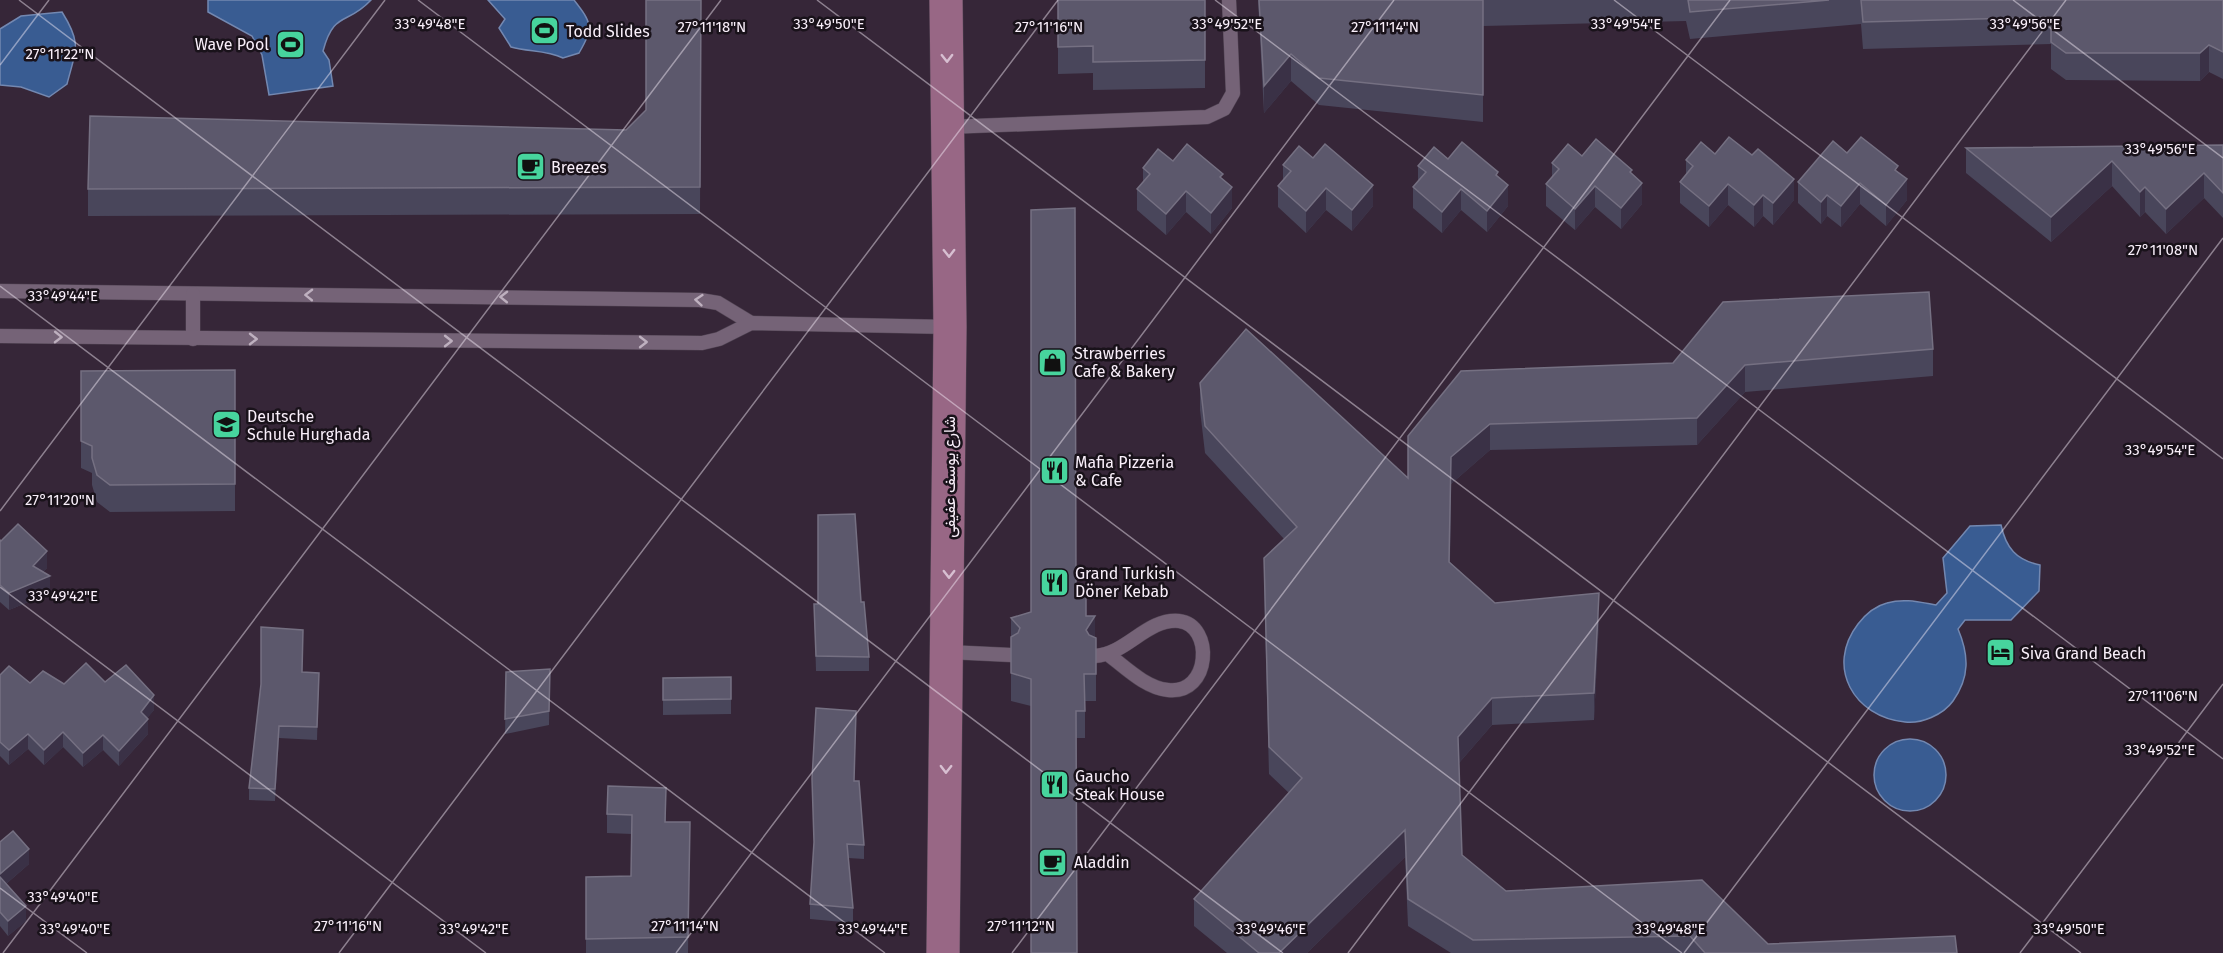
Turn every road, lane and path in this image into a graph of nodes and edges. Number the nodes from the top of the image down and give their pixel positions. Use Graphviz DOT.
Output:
graph roads {
  1 [pos="946,0"];
  2 [pos="1229,0"];
  3 [pos="948,127"];
  4 [pos="0,291"];
  5 [pos="193,294"];
  6 [pos="751,323"];
  7 [pos="951,327"];
  8 [pos="0,336"];
  9 [pos="193,339"];
  10 [pos="948,652"];
  11 [pos="1011,655"];
  12 [pos="1102,656"];
  13 [pos="943,953"];
  1 -- 3 [label="street, شارع يوسف عفيفى, one-way"];
  2 -- 3 [label="lane"];
  3 -- 7 [label="street, شارع يوسف عفيفى, one-way"];
  4 -- 5 [label="lane"];
  6 -- 5 [label="lane, one-way"];
  5 -- 9 [label="lane"];
  6 -- 7 [label="lane"];
  9 -- 6 [label="lane, one-way"];
  7 -- 10 [label="street, شارع يوسف عفيفى, one-way"];
  8 -- 9 [label="lane, one-way"];
  10 -- 11 [label="lane"];
  10 -- 13 [label="street, شارع يوسف عفيفى, one-way"];
  12 -- 12 [label="lane"];
}
